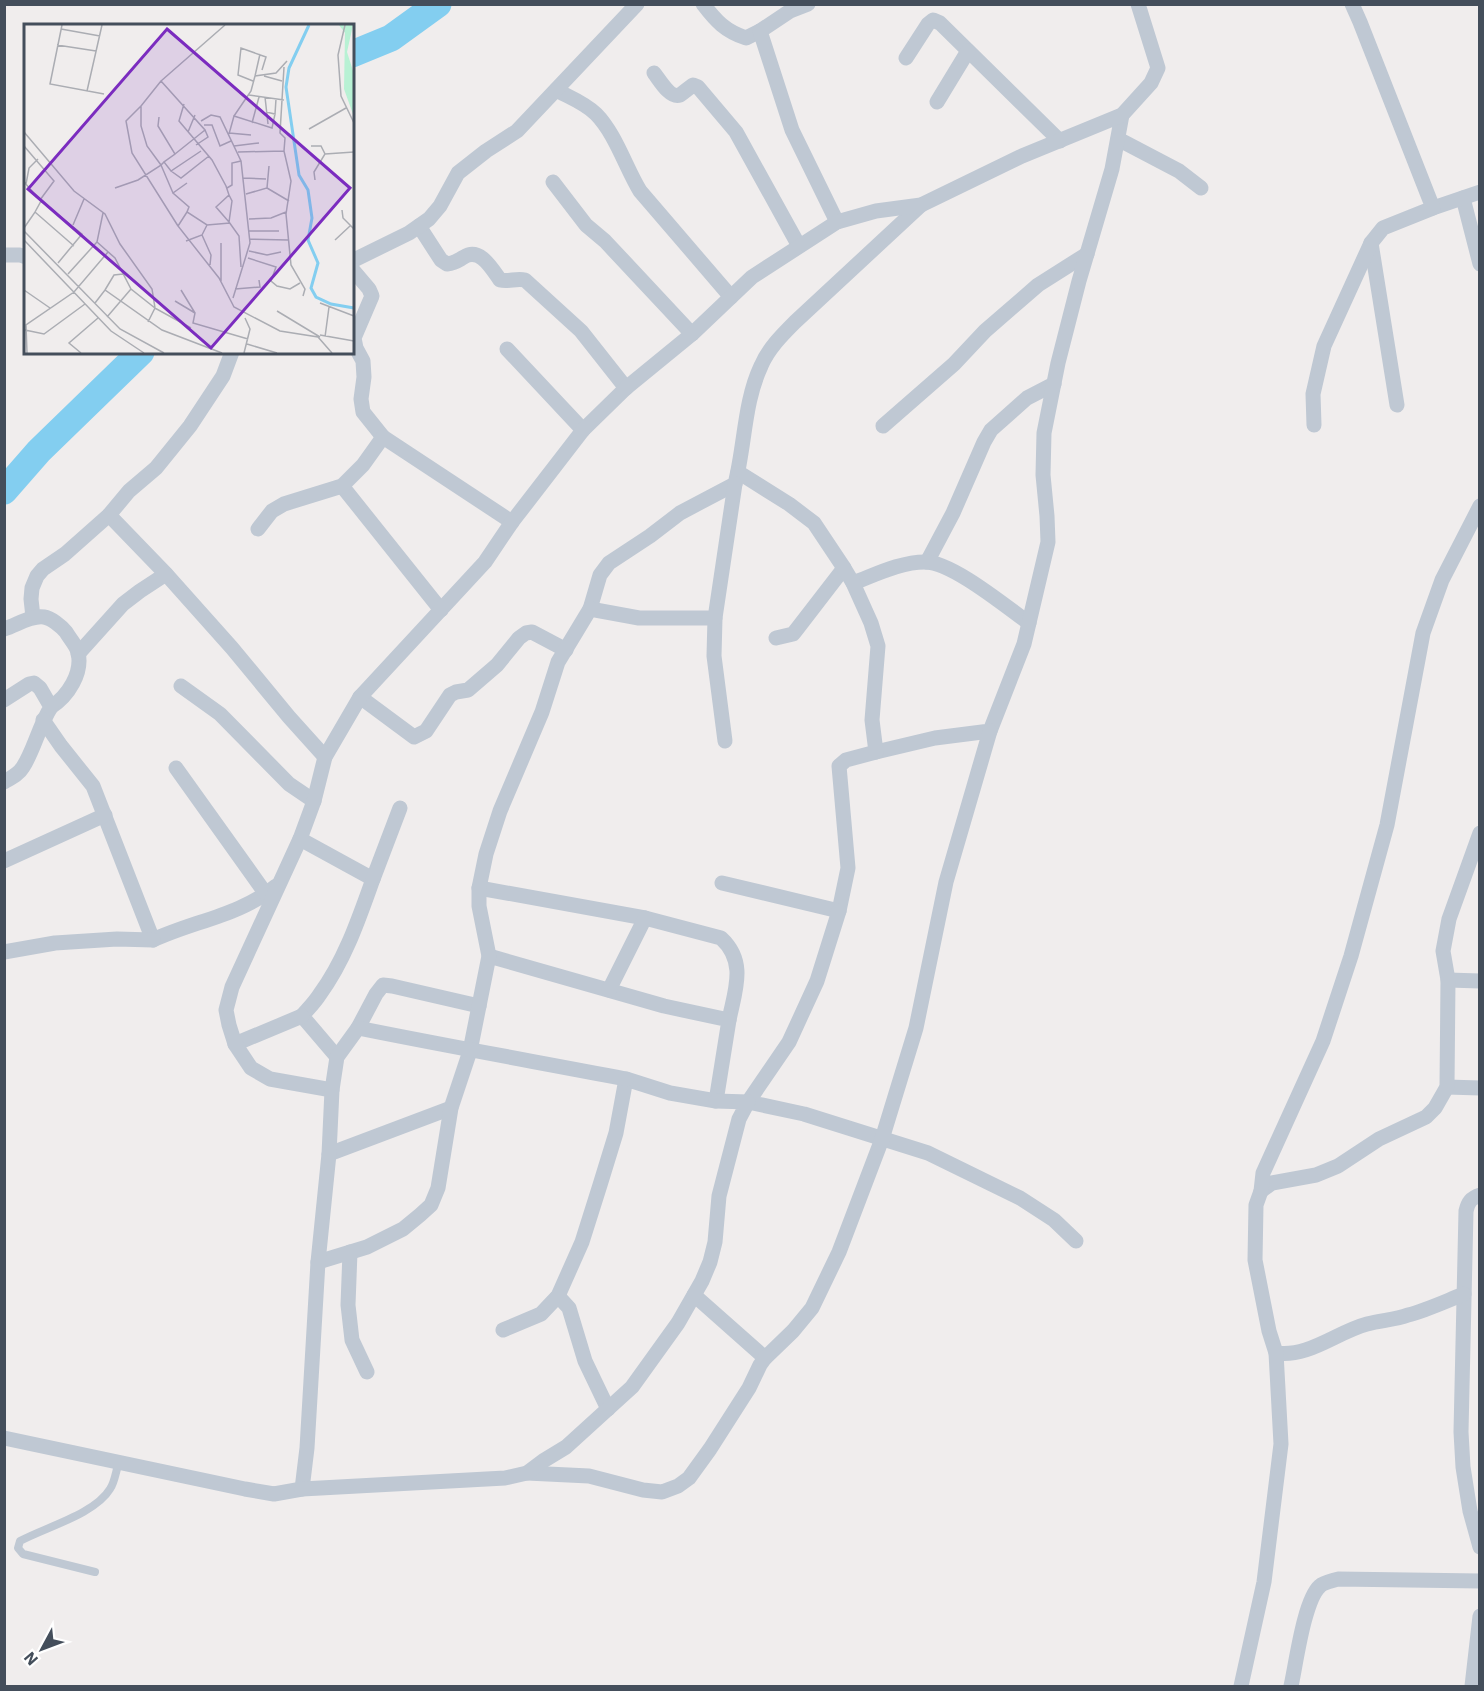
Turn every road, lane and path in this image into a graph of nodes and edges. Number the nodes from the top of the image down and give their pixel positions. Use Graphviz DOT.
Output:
graph roads {
  1 [pos="637,4"];
  2 [pos="703,4"];
  3 [pos="808,4"];
  4 [pos="1138,4"];
  5 [pos="1352,4"];
  6 [pos="760,31"];
  7 [pos="968,51"];
  8 [pos="906,58"];
  9 [pos="654,73"];
  10 [pos="556,90"];
  11 [pos="937,102"];
  12 [pos="1122,115"];
  13 [pos="1118,139"];
  14 [pos="1060,141"];
  15 [pos="553,182"];
  16 [pos="1201,188"];
  17 [pos="1479,192"];
  18 [pos="1463,198"];
  19 [pos="921,205"];
  20 [pos="1434,208"];
  21 [pos="837,222"];
  22 [pos="419,226"];
  23 [pos="1371,243"];
  24 [pos="799,246"];
  25 [pos="1087,254"];
  26 [pos="4,255"];
  27 [pos="24,256"];
  28 [pos="354,260"];
  29 [pos="1479,264"];
  30 [pos="354,271"];
  31 [pos="730,297"];
  32 [pos="692,334"];
  33 [pos="354,338"];
  34 [pos="354,338"];
  35 [pos="507,349"];
  36 [pos="231,354"];
  37 [pos="1054,384"];
  38 [pos="626,388"];
  39 [pos="1397,405"];
  40 [pos="1314,425"];
  41 [pos="883,426"];
  42 [pos="583,430"];
  43 [pos="383,437"];
  44 [pos="737,478"];
  45 [pos="342,486"];
  46 [pos="1479,506"];
  47 [pos="110,515"];
  48 [pos="512,522"];
  49 [pos="258,529"];
  50 [pos="927,562"];
  51 [pos="844,568"];
  52 [pos="166,574"];
  53 [pos="853,583"];
  54 [pos="590,609"];
  55 [pos="441,610"];
  56 [pos="33,617"];
  57 [pos="715,618"];
  58 [pos="1029,623"];
  59 [pos="4,629"];
  60 [pos="776,638"];
  61 [pos="566,650"];
  62 [pos="78,654"];
  63 [pos="181,686"];
  64 [pos="360,697"];
  65 [pos="4,700"];
  66 [pos="47,713"];
  67 [pos="990,731"];
  68 [pos="725,741"];
  69 [pos="876,752"];
  70 [pos="325,757"];
  71 [pos="176,768"];
  72 [pos="4,782"];
  73 [pos="314,801"];
  74 [pos="400,808"];
  75 [pos="105,815"];
  76 [pos="1479,833"];
  77 [pos="300,839"];
  78 [pos="4,861"];
  79 [pos="373,879"];
  80 [pos="722,883"];
  81 [pos="279,884"];
  82 [pos="479,888"];
  83 [pos="266,894"];
  84 [pos="839,911"];
  85 [pos="645,918"];
  86 [pos="153,940"];
  87 [pos="4,952"];
  88 [pos="489,956"];
  89 [pos="1448,980"];
  90 [pos="1479,981"];
  91 [pos="609,990"];
  92 [pos="479,1006"];
  93 [pos="302,1016"];
  94 [pos="729,1020"];
  95 [pos="358,1028"];
  96 [pos="235,1044"];
  97 [pos="470,1051"];
  98 [pos="337,1057"];
  99 [pos="626,1079"];
  100 [pos="1447,1087"];
  101 [pos="1479,1088"];
  102 [pos="332,1090"];
  103 [pos="716,1101"];
  104 [pos="748,1102"];
  105 [pos="451,1108"];
  106 [pos="882,1139"];
  107 [pos="329,1154"];
  108 [pos="1260,1191"];
  109 [pos="1479,1195"];
  110 [pos="1076,1240"];
  111 [pos="350,1252"];
  112 [pos="318,1262"];
  113 [pos="1464,1294"];
  114 [pos="694,1295"];
  115 [pos="558,1296"];
  116 [pos="503,1330"];
  117 [pos="1276,1353"];
  118 [pos="765,1358"];
  119 [pos="367,1372"];
  120 [pos="608,1409"];
  121 [pos="4,1438"];
  122 [pos="119,1462"];
  123 [pos="527,1473"];
  124 [pos="302,1489"];
  125 [pos="1479,1546"];
  126 [pos="95,1572"];
  127 [pos="1479,1581"];
  128 [pos="1479,1616"];
  129 [pos="1475,1682"];
  130 [pos="1241,1686"];
  131 [pos="1292,1686"];
  1 -- 10 [label="street"];
  2 -- 6 [label="street"];
  3 -- 6 [label="street"];
  4 -- 12 [label="street"];
  5 -- 20 [label="street"];
  6 -- 21 [label="street"];
  7 -- 8 [label="street"];
  7 -- 11 [label="street"];
  7 -- 14 [label="street"];
  9 -- 24 [label="street"];
  10 -- 22 [label="street"];
  10 -- 31 [label="street"];
  12 -- 13 [label="street"];
  12 -- 14 [label="street"];
  13 -- 16 [label="street"];
  13 -- 25 [label="street"];
  14 -- 19 [label="street"];
  15 -- 32 [label="street"];
  17 -- 18 [label="street"];
  18 -- 20 [label="street"];
  18 -- 29 [label="street"];
  19 -- 21 [label="street"];
  19 -- 44 [label="street"];
  20 -- 23 [label="street"];
  21 -- 24 [label="street"];
  22 -- 28 [label="street"];
  22 -- 38 [label="street"];
  23 -- 39 [label="street"];
  23 -- 40 [label="street"];
  24 -- 31 [label="street"];
  25 -- 37 [label="street"];
  25 -- 41 [label="street"];
  26 -- 27 [label="street"];
  30 -- 34 [label="street"];
  31 -- 32 [label="street"];
  32 -- 38 [label="street"];
  33 -- 43 [label="street"];
  35 -- 42 [label="street"];
  36 -- 47 [label="street"];
  37 -- 50 [label="street"];
  37 -- 58 [label="street"];
  38 -- 42 [label="street"];
  42 -- 48 [label="street"];
  43 -- 45 [label="street"];
  43 -- 48 [label="street"];
  44 -- 51 [label="street"];
  44 -- 54 [label="street"];
  44 -- 57 [label="street"];
  45 -- 49 [label="street"];
  45 -- 55 [label="street"];
  46 -- 108 [label="street"];
  47 -- 52 [label="street"];
  47 -- 56 [label="street"];
  48 -- 55 [label="street"];
  50 -- 53 [label="street"];
  50 -- 58 [label="street"];
  51 -- 53 [label="street"];
  51 -- 60 [label="street"];
  52 -- 62 [label="street"];
  52 -- 70 [label="street"];
  53 -- 69 [label="street"];
  54 -- 57 [label="street"];
  54 -- 61 [label="street"];
  55 -- 64 [label="street"];
  56 -- 59 [label="street"];
  56 -- 62 [label="street"];
  57 -- 68 [label="street"];
  58 -- 67 [label="street"];
  61 -- 64 [label="street"];
  61 -- 82 [label="street"];
  62 -- 66 [label="street"];
  63 -- 73 [label="street"];
  64 -- 70 [label="street"];
  65 -- 66 [label="street"];
  66 -- 72 [label="street"];
  66 -- 75 [label="street"];
  67 -- 69 [label="street"];
  67 -- 106 [label="street"];
  69 -- 84 [label="street"];
  70 -- 73 [label="street"];
  71 -- 83 [label="street"];
  73 -- 77 [label="street"];
  74 -- 79 [label="street"];
  75 -- 78 [label="street"];
  75 -- 86 [label="street"];
  76 -- 89 [label="street"];
  77 -- 79 [label="street"];
  77 -- 81 [label="street"];
  79 -- 93 [label="street"];
  80 -- 84 [label="street"];
  81 -- 83 [label="street"];
  81 -- 96 [label="street"];
  82 -- 85 [label="street"];
  82 -- 88 [label="street"];
  83 -- 86 [label="street"];
  84 -- 104 [label="street"];
  85 -- 91 [label="street"];
  85 -- 94 [label="street"];
  86 -- 87 [label="street"];
  88 -- 91 [label="street"];
  88 -- 92 [label="street"];
  89 -- 90 [label="street"];
  89 -- 100 [label="street"];
  91 -- 94 [label="street"];
  92 -- 95 [label="street"];
  92 -- 97 [label="street"];
  93 -- 96 [label="street"];
  93 -- 98 [label="street"];
  94 -- 103 [label="street"];
  95 -- 97 [label="street"];
  95 -- 98 [label="street"];
  96 -- 102 [label="street"];
  97 -- 99 [label="street"];
  97 -- 105 [label="street"];
  98 -- 102 [label="street"];
  99 -- 103 [label="street"];
  99 -- 115 [label="street"];
  100 -- 101 [label="street"];
  100 -- 108 [label="street"];
  102 -- 107 [label="street"];
  103 -- 104 [label="street"];
  104 -- 106 [label="street"];
  104 -- 114 [label="street"];
  105 -- 107 [label="street"];
  105 -- 111 [label="street"];
  106 -- 110 [label="street"];
  106 -- 118 [label="street"];
  107 -- 112 [label="street"];
  108 -- 117 [label="street"];
  109 -- 113 [label="street"];
  111 -- 112 [label="street"];
  111 -- 119 [label="street"];
  112 -- 124 [label="street"];
  113 -- 117 [label="street"];
  113 -- 125 [label="street"];
  114 -- 118 [label="street"];
  114 -- 120 [label="street"];
  115 -- 116 [label="street"];
  115 -- 120 [label="street"];
  117 -- 130 [label="street"];
  118 -- 123 [label="street"];
  120 -- 123 [label="street"];
  121 -- 122 [label="street"];
  122 -- 124 [label="street"];
  122 -- 126 [label="lane"];
  123 -- 124 [label="street"];
  127 -- 131 [label="street"];
  128 -- 129 [label="street"];
}
